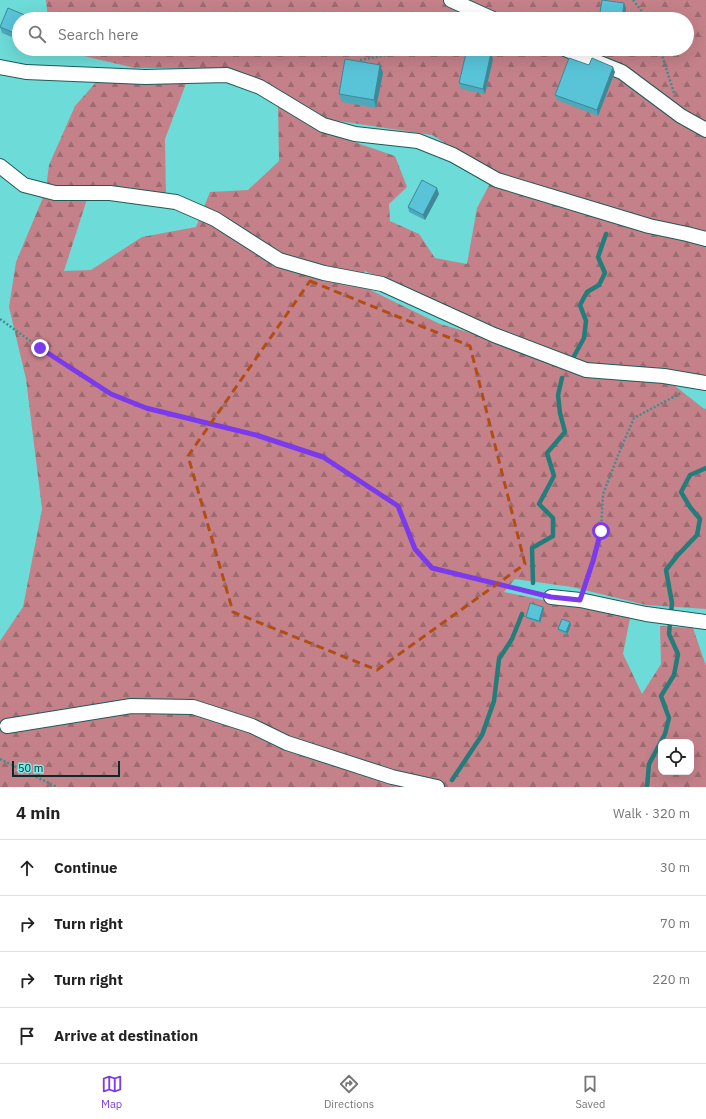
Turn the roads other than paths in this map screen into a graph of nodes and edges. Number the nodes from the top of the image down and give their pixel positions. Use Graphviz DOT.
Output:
graph roads {
  1 [pos="451,0"];
  2 [pos="478,12"];
  3 [pos="582,56"];
  4 [pos="0,67"];
  5 [pos="706,130"];
  6 [pos="0,166"];
  7 [pos="706,239"];
  8 [pos="703,383"];
  9 [pos="551,597"];
  10 [pos="704,622"];
  11 [pos="7,726"];
  12 [pos="437,787"];
  1 -- 2 [label="lane"];
  3 -- 5 [label="lane"];
  4 -- 7 [label="lane"];
  6 -- 8 [label="lane"];
  9 -- 10 [label="lane"];
  11 -- 12 [label="lane"];
}
